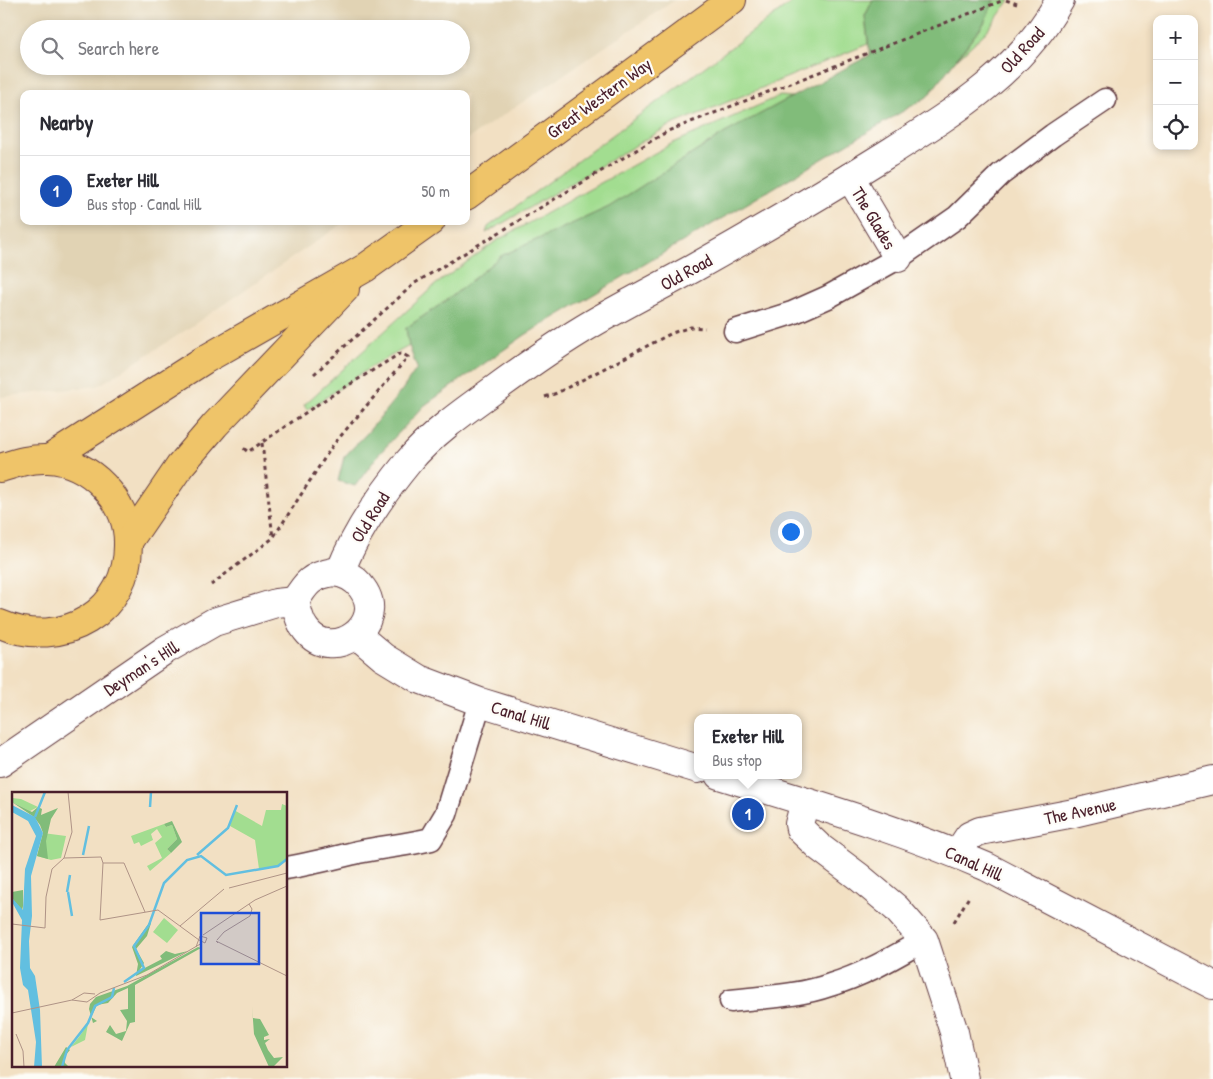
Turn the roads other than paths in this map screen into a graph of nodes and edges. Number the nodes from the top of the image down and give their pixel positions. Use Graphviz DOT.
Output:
graph roads {
  1 [pos="732,0"];
  2 [pos="1060,0"];
  3 [pos="1105,100"];
  4 [pos="850,178"];
  5 [pos="470,193"];
  6 [pos="425,225"];
  7 [pos="898,258"];
  8 [pos="365,268"];
  9 [pos="736,331"];
  10 [pos="49,459"];
  11 [pos="0,468"];
  12 [pos="128,542"];
  13 [pos="340,572"];
  14 [pos="295,601"];
  15 [pos="11,628"];
  16 [pos="357,635"];
  17 [pos="0,648"];
  18 [pos="480,702"];
  19 [pos="0,762"];
  20 [pos="694,768"];
  21 [pos="732,779"];
  22 [pos="1213,780"];
  23 [pos="805,802"];
  24 [pos="957,854"];
  25 [pos="288,868"];
  26 [pos="927,947"];
  27 [pos="1213,985"];
  28 [pos="731,1001"];
  29 [pos="964,1079"];
  1 -- 5 [label="main road, Great Western Way"];
  2 -- 4 [label="street, Old Road"];
  3 -- 7 [label="lane"];
  4 -- 7 [label="street, The Glades"];
  4 -- 13 [label="street, Old Road"];
  6 -- 8 [label="main road"];
  7 -- 9 [label="lane"];
  8 -- 10 [label="main road"];
  8 -- 12 [label="main road"];
  10 -- 11 [label="main road"];
  10 -- 12 [label="main road"];
  12 -- 15 [label="main road"];
  13 -- 14 [label="street"];
  13 -- 16 [label="street"];
  14 -- 16 [label="street"];
  14 -- 19 [label="street, Deyman's Hill"];
  15 -- 17 [label="main road"];
  16 -- 18 [label="street, Canal Hill"];
  18 -- 20 [label="street, Canal Hill"];
  18 -- 25 [label="lane"];
  21 -- 23 [label="street, Canal Hill"];
  22 -- 24 [label="street, The Avenue"];
  23 -- 24 [label="street, Canal Hill"];
  23 -- 26 [label="street"];
  24 -- 27 [label="street, Canal Hill"];
  26 -- 28 [label="lane"];
  26 -- 29 [label="street"];
}
